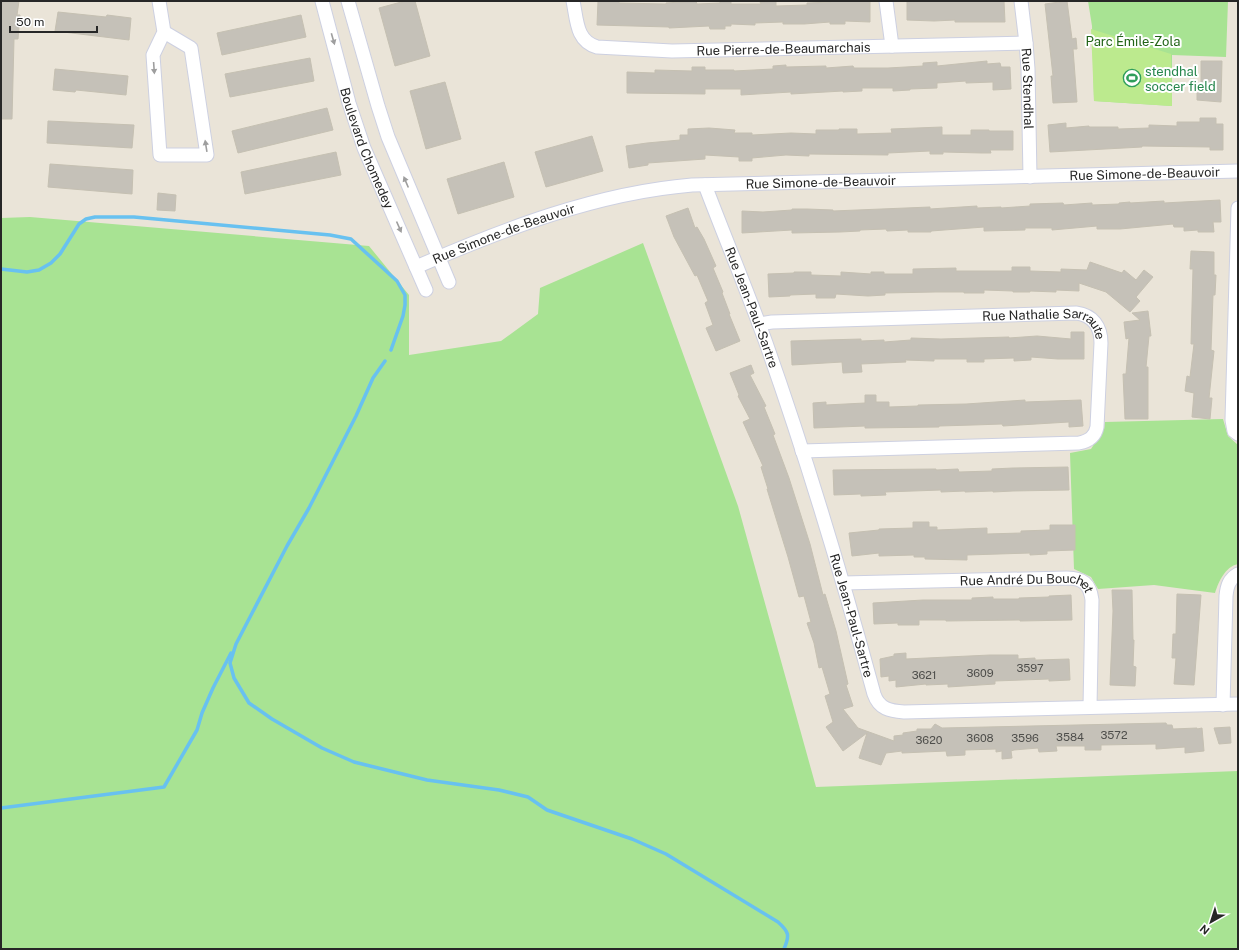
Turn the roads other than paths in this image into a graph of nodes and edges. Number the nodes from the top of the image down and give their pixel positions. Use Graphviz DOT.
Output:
graph roads {
  1 [pos="159,1"];
  2 [pos="322,1"];
  3 [pos="348,1"];
  4 [pos="573,1"];
  5 [pos="886,1"];
  6 [pos="1020,1"];
  7 [pos="164,32"];
  8 [pos="1026,43"];
  9 [pos="892,46"];
  10 [pos="1238,171"];
  11 [pos="1030,177"];
  12 [pos="705,185"];
  13 [pos="1238,208"];
  14 [pos="438,258"];
  15 [pos="416,267"];
  16 [pos="449,282"];
  17 [pos="426,290"];
  18 [pos="1237,306"];
  19 [pos="759,324"];
  20 [pos="1238,434"];
  21 [pos="802,451"];
  22 [pos="1238,574"];
  23 [pos="844,583"];
  24 [pos="1238,704"];
  25 [pos="1223,705"];
  26 [pos="1090,707"];
  1 -- 7 [label="street"];
  2 -- 15 [label="street, Boulevard Chomedey, one-way"];
  14 -- 3 [label="street, Boulevard Chomedey, one-way"];
  4 -- 9 [label="street, Rue Pierre-de-Beaumarchais"];
  5 -- 9 [label="street"];
  6 -- 8 [label="street, Rue Stendhal"];
  7 -- 7 [label="street, one-way"];
  8 -- 9 [label="street, Rue Pierre-de-Beaumarchais"];
  8 -- 11 [label="street, Rue Stendhal"];
  10 -- 11 [label="street, Rue Simone-de-Beauvoir"];
  11 -- 12 [label="street, Rue Simone-de-Beauvoir"];
  12 -- 14 [label="street, Rue Simone-de-Beauvoir"];
  12 -- 19 [label="street, Rue Jean-Paul-Sartre"];
  13 -- 18 [label="street"];
  14 -- 15 [label="street, Rue Simone-de-Beauvoir"];
  14 -- 16 [label="street, Boulevard Chomedey"];
  15 -- 17 [label="street, Boulevard Chomedey"];
  18 -- 20 [label="street"];
  19 -- 21 [label="street, Rue Jean-Paul-Sartre"];
  19 -- 21 [label="street, Rue Nathalie Sarraute"];
  21 -- 23 [label="street, Rue Jean-Paul-Sartre"];
  22 -- 25 [label="street"];
  23 -- 26 [label="street, Rue Jean-Paul-Sartre"];
  23 -- 26 [label="street, Rue André Du Bouchet"];
  24 -- 25 [label="street, Rue Jean-Paul-Sartre"];
  25 -- 26 [label="street, Rue Jean-Paul-Sartre"];
}
